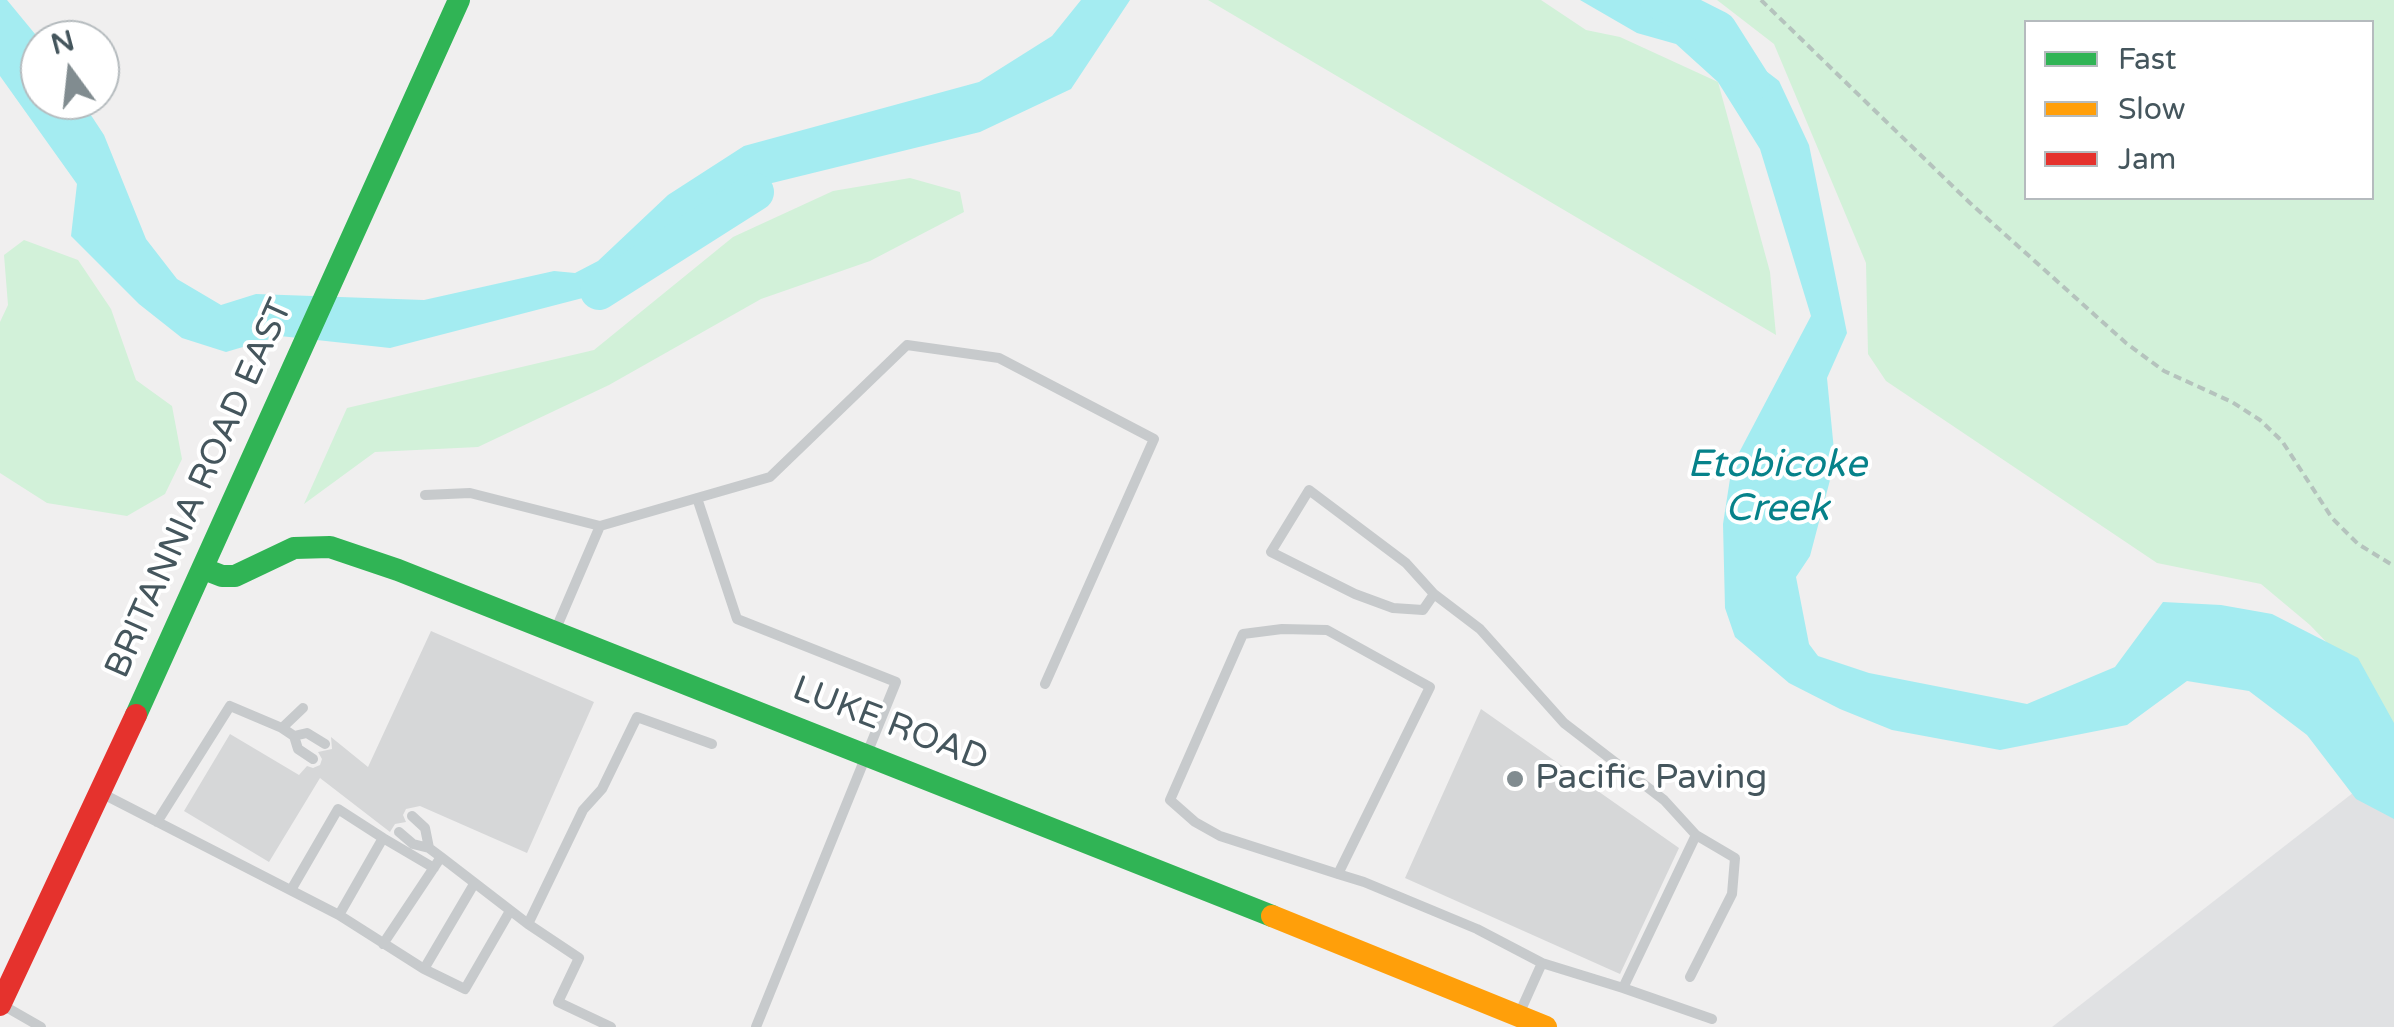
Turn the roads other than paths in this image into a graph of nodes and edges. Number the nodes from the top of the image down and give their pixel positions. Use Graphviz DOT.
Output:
graph roads {
  1 [pos="459,0"];
  2 [pos="425,495"];
  3 [pos="697,498"];
  4 [pos="600,526"];
  5 [pos="204,569"];
  6 [pos="1434,594"];
  7 [pos="555,632"];
  8 [pos="1045,684"];
  9 [pos="302,708"];
  10 [pos="282,728"];
  11 [pos="294,736"];
  12 [pos="325,744"];
  13 [pos="712,744"];
  14 [pos="866,754"];
  15 [pos="313,759"];
  16 [pos="99,792"];
  17 [pos="412,816"];
  18 [pos="162,824"];
  19 [pos="399,832"];
  20 [pos="1696,835"];
  21 [pos="384,838"];
  22 [pos="429,848"];
  23 [pos="441,857"];
  24 [pos="434,868"];
  25 [pos="1338,874"];
  26 [pos="474,884"];
  27 [pos="291,890"];
  28 [pos="510,911"];
  29 [pos="339,915"];
  30 [pos="528,924"];
  31 [pos="384,944"];
  32 [pos="1542,962"];
  33 [pos="424,969"];
  34 [pos="1690,978"];
  35 [pos="1623,988"];
  36 [pos="0,1004"];
  37 [pos="1518,1017"];
  38 [pos="1712,1019"];
  39 [pos="41,1027"];
  40 [pos="612,1027"];
  41 [pos="756,1027"];
  42 [pos="1546,1027"];
  1 -- 5 [label="street, BRITANNIA ROAD EAST"];
  2 -- 4 [label="lane"];
  3 -- 4 [label="lane"];
  3 -- 8 [label="lane"];
  3 -- 14 [label="lane"];
  4 -- 7 [label="lane"];
  5 -- 7 [label="street, LUKE ROAD"];
  5 -- 16 [label="street, BRITANNIA ROAD EAST"];
  6 -- 6 [label="lane"];
  6 -- 20 [label="lane"];
  7 -- 14 [label="street, LUKE ROAD"];
  9 -- 10 [label="lane"];
  10 -- 11 [label="lane"];
  10 -- 18 [label="lane"];
  11 -- 12 [label="lane"];
  11 -- 15 [label="lane"];
  13 -- 30 [label="lane"];
  14 -- 37 [label="street, LUKE ROAD"];
  14 -- 41 [label="lane"];
  16 -- 18 [label="lane"];
  16 -- 36 [label="street, BRITANNIA ROAD EAST"];
  17 -- 22 [label="lane"];
  18 -- 27 [label="lane"];
  19 -- 22 [label="lane"];
  20 -- 34 [label="lane"];
  20 -- 35 [label="lane"];
  21 -- 24 [label="lane"];
  21 -- 27 [label="lane"];
  21 -- 29 [label="lane"];
  22 -- 23 [label="lane"];
  23 -- 24 [label="lane"];
  23 -- 26 [label="lane"];
  24 -- 31 [label="lane"];
  25 -- 25 [label="lane"];
  25 -- 32 [label="lane"];
  26 -- 28 [label="lane"];
  26 -- 33 [label="lane"];
  27 -- 29 [label="lane"];
  28 -- 30 [label="lane"];
  28 -- 33 [label="lane"];
  29 -- 31 [label="lane"];
  30 -- 40 [label="lane"];
  31 -- 33 [label="lane"];
  32 -- 35 [label="lane"];
  32 -- 37 [label="lane"];
  35 -- 38 [label="lane"];
  36 -- 39 [label="lane"];
  37 -- 42 [label="street, LUKE ROAD"];
}
